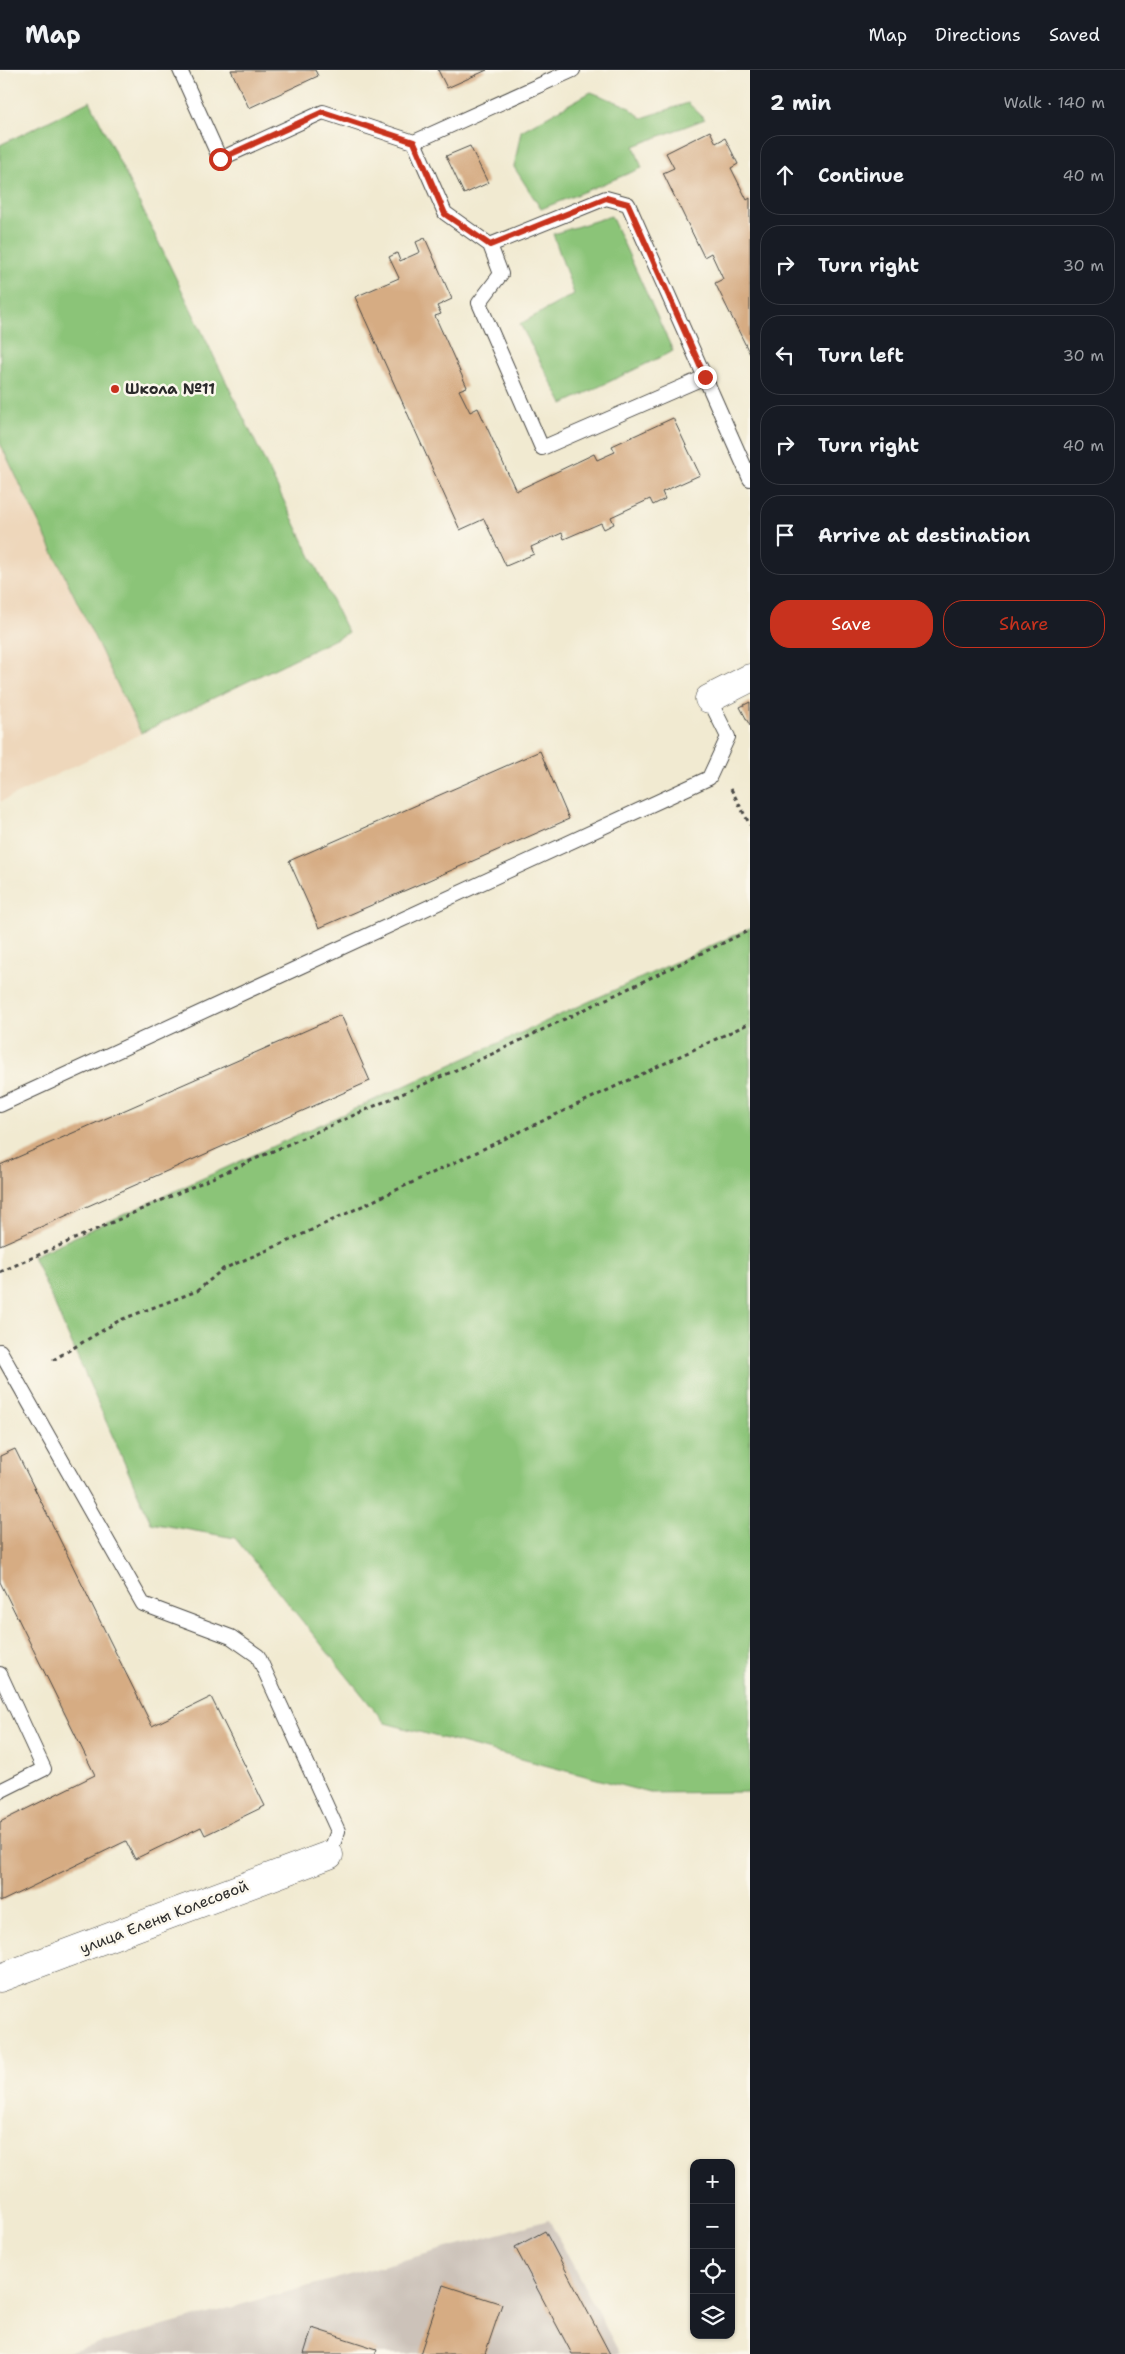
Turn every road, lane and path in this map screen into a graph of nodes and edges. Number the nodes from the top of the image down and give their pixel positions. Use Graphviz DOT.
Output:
graph roads {
  1 [pos="180,70"];
  2 [pos="574,70"];
  3 [pos="414,142"];
  4 [pos="490,245"];
  5 [pos="705,377"];
  6 [pos="750,479"];
  7 [pos="750,678"];
  8 [pos="710,699"];
  9 [pos="716,762"];
  10 [pos="750,825"];
  11 [pos="750,930"];
  12 [pos="750,1023"];
  13 [pos="0,1105"];
  14 [pos="0,1272"];
  15 [pos="0,1351"];
  16 [pos="53,1360"];
  17 [pos="0,1674"];
  18 [pos="0,1791"];
  19 [pos="329,1855"];
  20 [pos="0,1978"];
  1 -- 3 [label="lane"];
  2 -- 3 [label="lane"];
  3 -- 4 [label="lane"];
  4 -- 5 [label="lane"];
  4 -- 5 [label="lane"];
  5 -- 6 [label="lane"];
  7 -- 8 [label="street"];
  8 -- 9 [label="lane"];
  9 -- 10 [label="path"];
  9 -- 13 [label="lane"];
  11 -- 14 [label="path"];
  12 -- 16 [label="path"];
  15 -- 19 [label="lane"];
  17 -- 18 [label="lane"];
  19 -- 20 [label="street, улица Елены Колесовой"];
}
